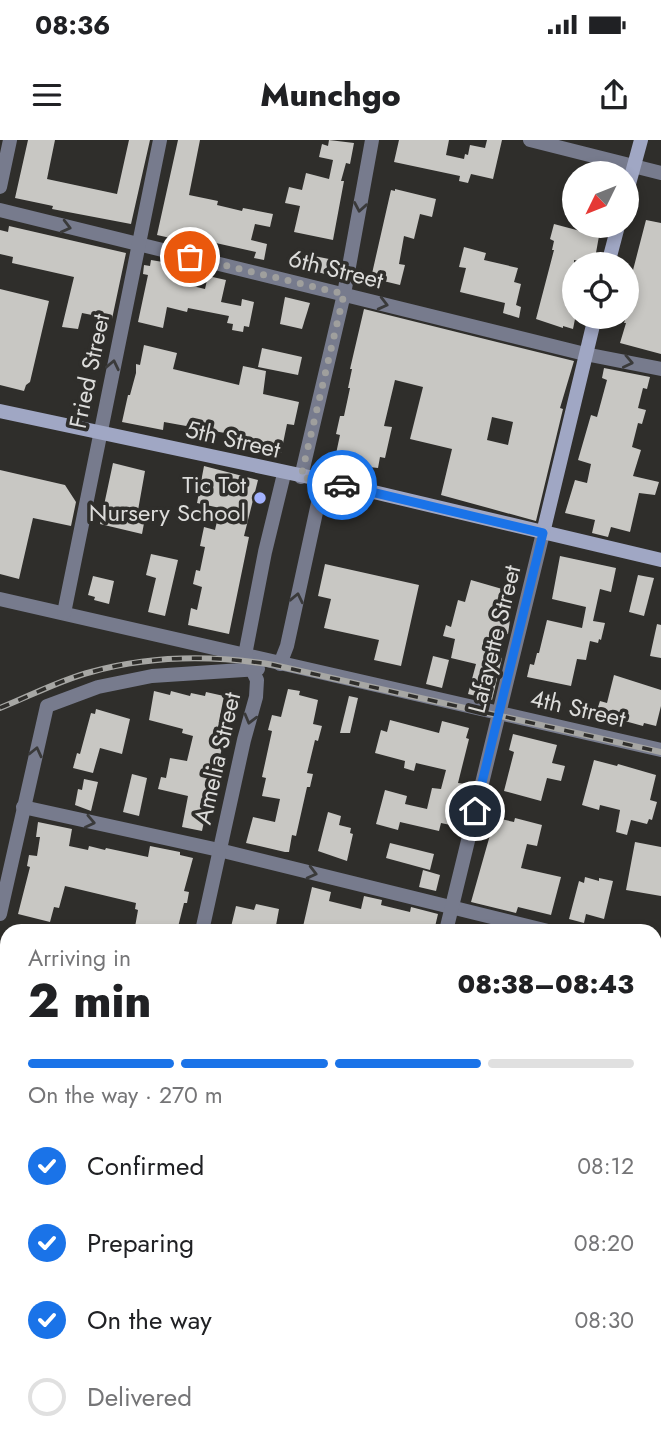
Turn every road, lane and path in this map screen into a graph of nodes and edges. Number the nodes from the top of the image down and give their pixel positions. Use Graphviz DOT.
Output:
graph roads {
  1 [pos="10,140"];
  2 [pos="160,140"];
  3 [pos="372,140"];
  4 [pos="530,140"];
  5 [pos="640,140"];
  6 [pos="607,161"];
  7 [pos="635,161"];
  8 [pos="639,169"];
  9 [pos="661,173"];
  10 [pos="0,187"];
  11 [pos="0,210"];
  12 [pos="139,245"];
  13 [pos="344,294"];
  14 [pos="592,329"];
  15 [pos="585,354"];
  16 [pos="661,369"];
  17 [pos="0,411"];
  18 [pos="99,432"];
  19 [pos="284,474"];
  20 [pos="301,477"];
  21 [pos="323,480"];
  22 [pos="543,533"];
  23 [pos="661,560"];
  24 [pos="0,599"];
  25 [pos="64,612"];
  26 [pos="245,655"];
  27 [pos="280,664"];
  28 [pos="251,670"];
  29 [pos="499,713"];
  30 [pos="661,750"];
  31 [pos="23,807"];
  32 [pos="219,850"];
  33 [pos="452,907"];
  34 [pos="0,914"];
  35 [pos="203,924"];
  36 [pos="448,924"];
  37 [pos="520,924"];
  1 -- 10 [label="street"];
  2 -- 12 [label="street, Fried Street"];
  3 -- 13 [label="street, one-way"];
  4 -- 6 [label="street"];
  5 -- 7 [label="main road"];
  8 -- 9 [label="street"];
  11 -- 12 [label="street, 6th Street, one-way"];
  12 -- 13 [label="street, 6th Street"];
  18 -- 12 [label="street, Fried Street, one-way"];
  13 -- 15 [label="street, 6th Street, one-way"];
  13 -- 20 [label="street"];
  14 -- 15 [label="main road, Lafayette Street"];
  15 -- 16 [label="street, 6th Street, one-way"];
  15 -- 22 [label="main road, Lafayette Street"];
  17 -- 18 [label="main road, 5th Street"];
  18 -- 19 [label="main road, 5th Street"];
  18 -- 25 [label="street, Fried Street"];
  19 -- 20 [label="main road, 5th Street"];
  19 -- 26 [label="street"];
  20 -- 21 [label="main road, 5th Street"];
  21 -- 22 [label="main road, 5th Street"];
  27 -- 21 [label="street, one-way"];
  22 -- 23 [label="main road, 5th Street"];
  22 -- 29 [label="street, Lafayette Street"];
  24 -- 25 [label="street, 4th Street"];
  25 -- 26 [label="street, 4th Street"];
  26 -- 27 [label="street, 4th Street"];
  26 -- 28 [label="street, Amelia Street"];
  27 -- 28 [label="street"];
  27 -- 29 [label="street, 4th Street"];
  31 -- 28 [label="street, one-way"];
  28 -- 32 [label="street, Amelia Street, one-way"];
  29 -- 30 [label="street, 4th Street"];
  29 -- 33 [label="street, Lafayette Street"];
  31 -- 32 [label="street, one-way"];
  31 -- 34 [label="street"];
  32 -- 33 [label="street, one-way"];
  32 -- 35 [label="street, Amelia Street"];
  33 -- 36 [label="street, Lafayette Street"];
  33 -- 37 [label="street"];
}
